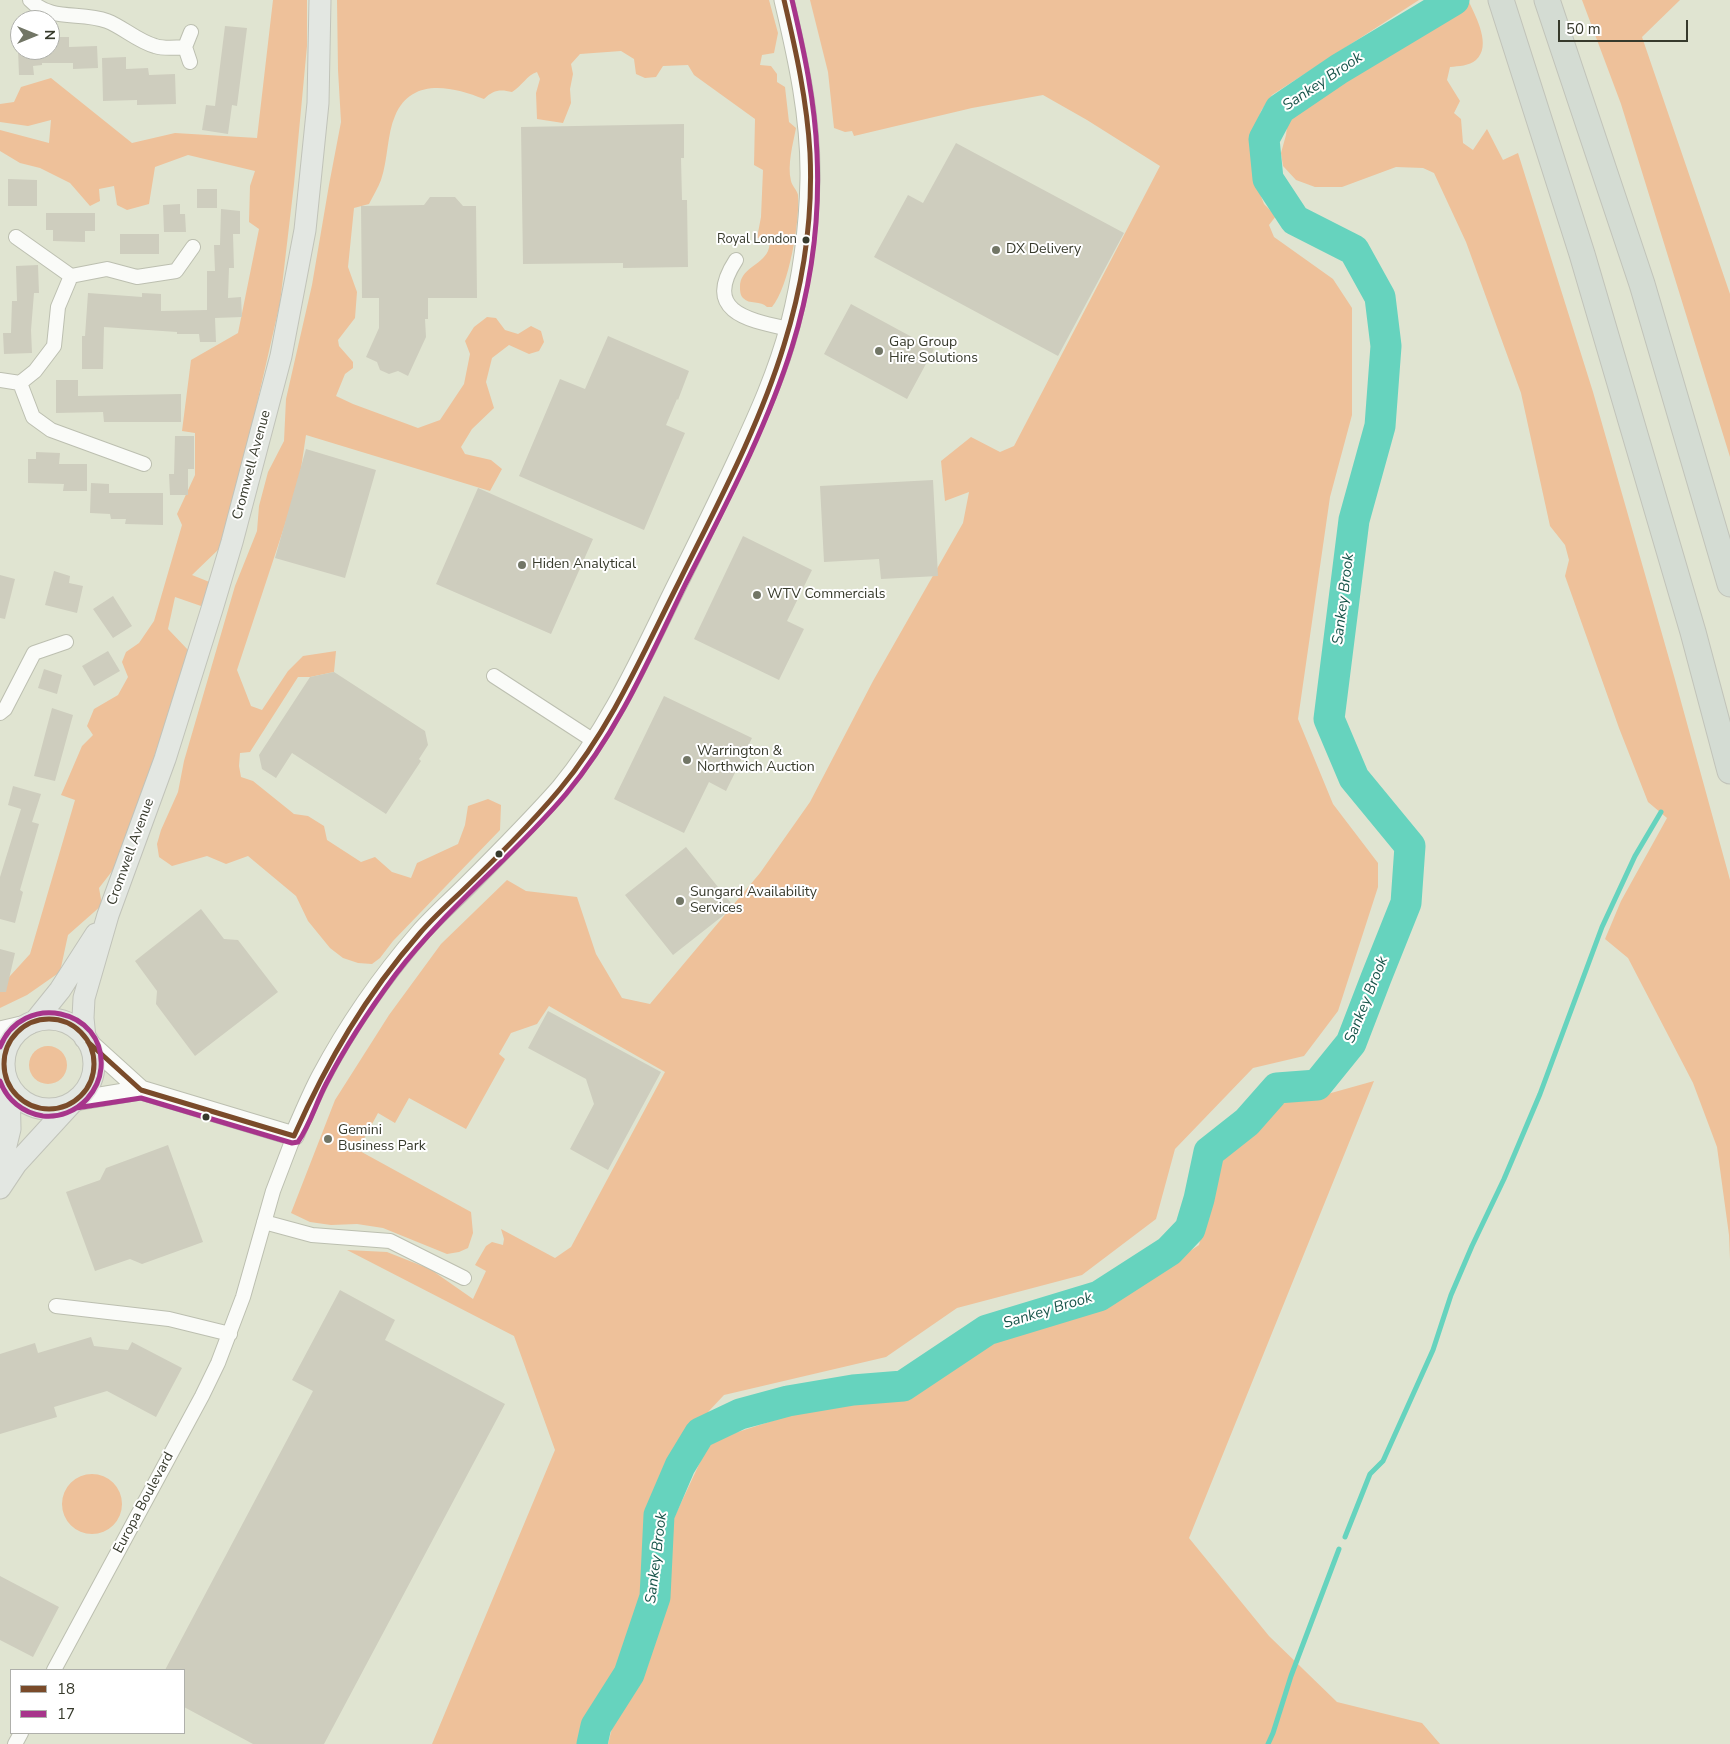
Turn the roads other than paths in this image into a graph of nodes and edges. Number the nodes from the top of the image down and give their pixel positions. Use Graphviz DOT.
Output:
graph roads {
  1 [pos="30,0"];
  2 [pos="320,0"];
  3 [pos="784,0"];
  4 [pos="1501,0"];
  5 [pos="1547,0"];
  6 [pos="191,32"];
  7 [pos="185,47"];
  8 [pos="190,62"];
  9 [pos="16,237"];
  10 [pos="193,247"];
  11 [pos="736,260"];
  12 [pos="71,276"];
  13 [pos="789,329"];
  14 [pos="0,380"];
  15 [pos="20,383"];
  16 [pos="144,464"];
  17 [pos="1730,584"];
  18 [pos="66,642"];
  19 [pos="494,676"];
  20 [pos="0,713"];
  21 [pos="594,741"];
  22 [pos="1730,771"];
  23 [pos="108,915"];
  24 [pos="32,1022"];
  25 [pos="0,1031"];
  26 [pos="86,1040"];
  27 [pos="5,1081"];
  28 [pos="142,1090"];
  29 [pos="73,1102"];
  30 [pos="294,1136"];
  31 [pos="0,1170"];
  32 [pos="0,1188"];
  33 [pos="264,1222"];
  34 [pos="464,1278"];
  35 [pos="56,1306"];
  36 [pos="230,1334"];
  37 [pos="55,1669"];
  1 -- 7 [label="street"];
  2 -- 23 [label="main road, Cromwell Avenue"];
  3 -- 13 [label="street, Europa Boulevard"];
  4 -- 22 [label="highway"];
  5 -- 17 [label="highway"];
  6 -- 7 [label="street"];
  7 -- 8 [label="street"];
  9 -- 12 [label="street"];
  10 -- 12 [label="street"];
  11 -- 13 [label="street"];
  12 -- 15 [label="street"];
  13 -- 21 [label="street, Europa Boulevard"];
  14 -- 15 [label="street"];
  15 -- 16 [label="street"];
  18 -- 20 [label="street"];
  19 -- 21 [label="street"];
  21 -- 30 [label="street, Europa Boulevard"];
  23 -- 24 [label="main road, Cromwell Avenue"];
  23 -- 26 [label="main road, Cromwell Avenue"];
  24 -- 25 [label="street"];
  24 -- 26 [label="main road"];
  24 -- 27 [label="main road"];
  26 -- 28 [label="street"];
  26 -- 29 [label="main road"];
  27 -- 29 [label="main road"];
  27 -- 31 [label="main road"];
  28 -- 29 [label="street"];
  28 -- 30 [label="street"];
  29 -- 32 [label="main road"];
  30 -- 33 [label="street, Europa Boulevard"];
  33 -- 34 [label="street"];
  33 -- 36 [label="street, Europa Boulevard"];
  35 -- 36 [label="street"];
  36 -- 37 [label="street, Europa Boulevard"];
}
